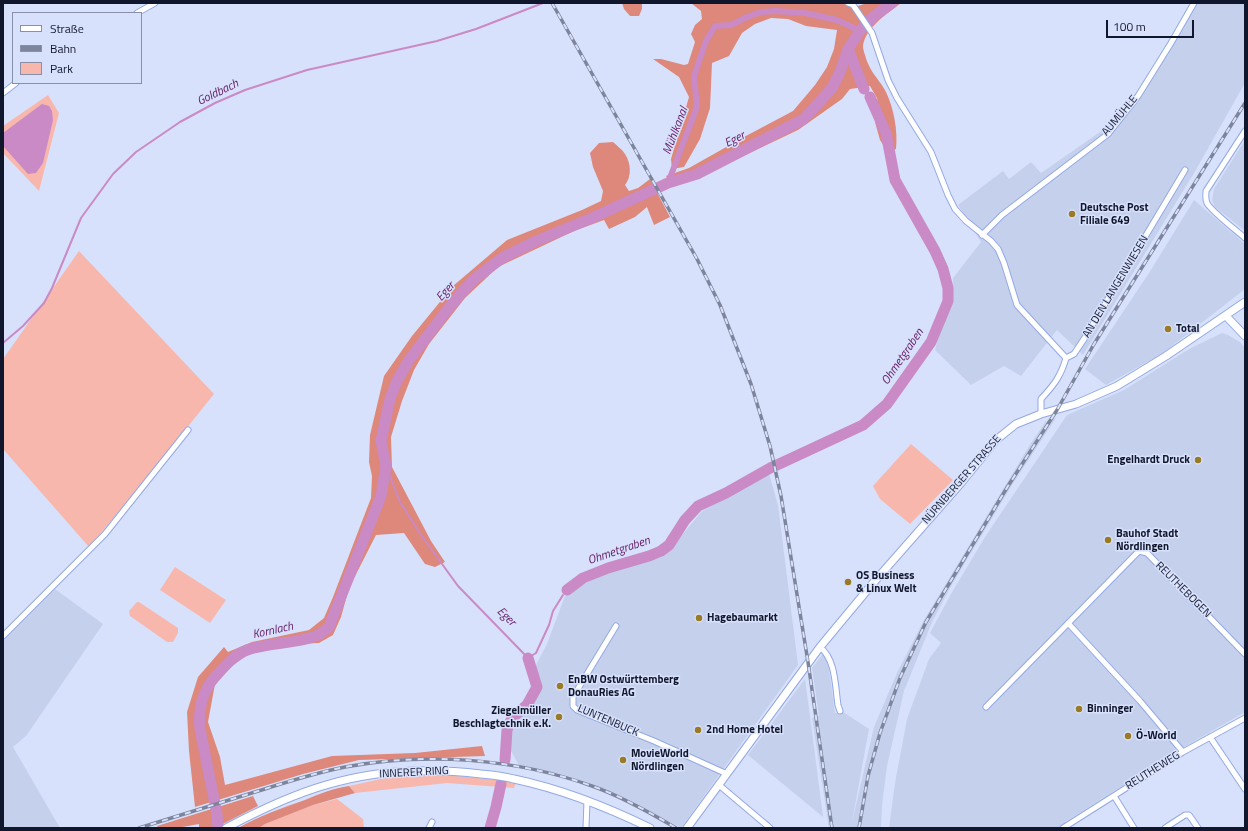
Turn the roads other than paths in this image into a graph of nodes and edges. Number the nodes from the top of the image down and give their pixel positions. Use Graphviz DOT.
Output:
graph roads {
  1 [pos="155,3"];
  2 [pos="1194,3"];
  3 [pos="853,4"];
  4 [pos="139,12"];
  5 [pos="15,84"];
  6 [pos="3,93"];
  7 [pos="1245,131"];
  8 [pos="1185,170"];
  9 [pos="982,235"];
  10 [pos="1245,238"];
  11 [pos="1245,302"];
  12 [pos="1226,316"];
  13 [pos="1245,336"];
  14 [pos="1066,358"];
  15 [pos="1041,414"];
  16 [pos="188,430"];
  17 [pos="1068,623"];
  18 [pos="616,626"];
  19 [pos="3,636"];
  20 [pos="820,647"];
  21 [pos="1245,654"];
  22 [pos="986,708"];
  23 [pos="840,711"];
  24 [pos="1245,718"];
  25 [pos="1210,737"];
  26 [pos="1183,752"];
  27 [pos="726,774"];
  28 [pos="719,785"];
  29 [pos="1245,789"];
  30 [pos="1114,796"];
  31 [pos="587,800"];
  32 [pos="432,822"];
  33 [pos="227,828"];
  34 [pos="429,828"];
  35 [pos="586,828"];
  36 [pos="650,828"];
  37 [pos="687,828"];
  38 [pos="770,828"];
  39 [pos="1064,828"];
  40 [pos="1134,828"];
  41 [pos="1165,828"];
  42 [pos="1198,828"];
  1 -- 4 [label="street"];
  2 -- 9 [label="street, AUMÜHLE"];
  3 -- 9 [label="street"];
  5 -- 6 [label="street"];
  7 -- 10 [label="street"];
  8 -- 14 [label="street, AN DEN LANGENWIESEN"];
  9 -- 14 [label="street"];
  11 -- 12 [label="main road, NÜRNBERGER STRASSE"];
  12 -- 13 [label="main road"];
  12 -- 15 [label="main road, NÜRNBERGER STRASSE"];
  14 -- 15 [label="street"];
  15 -- 20 [label="main road, NÜRNBERGER STRASSE"];
  16 -- 19 [label="street"];
  17 -- 21 [label="street, REUTHEBOGEN"];
  17 -- 22 [label="street, REUTHEBOGEN"];
  17 -- 26 [label="street"];
  18 -- 27 [label="street, LUNTENBUCK"];
  20 -- 23 [label="street"];
  20 -- 27 [label="main road, NÜRNBERGER STRASSE"];
  24 -- 25 [label="street, REUTHEWEG"];
  25 -- 26 [label="street, REUTHEWEG"];
  25 -- 29 [label="street"];
  26 -- 30 [label="street, REUTHEWEG"];
  27 -- 28 [label="main road, NÜRNBERGER STRASSE"];
  28 -- 37 [label="main road, NÜRNBERGER STRASSE"];
  28 -- 38 [label="street"];
  30 -- 39 [label="street, REUTHEWEG"];
  30 -- 40 [label="street"];
  31 -- 33 [label="main road, INNERER RING"];
  31 -- 35 [label="street"];
  31 -- 36 [label="main road, INNERER RING"];
  32 -- 34 [label="street"];
  41 -- 42 [label="street"];
}
